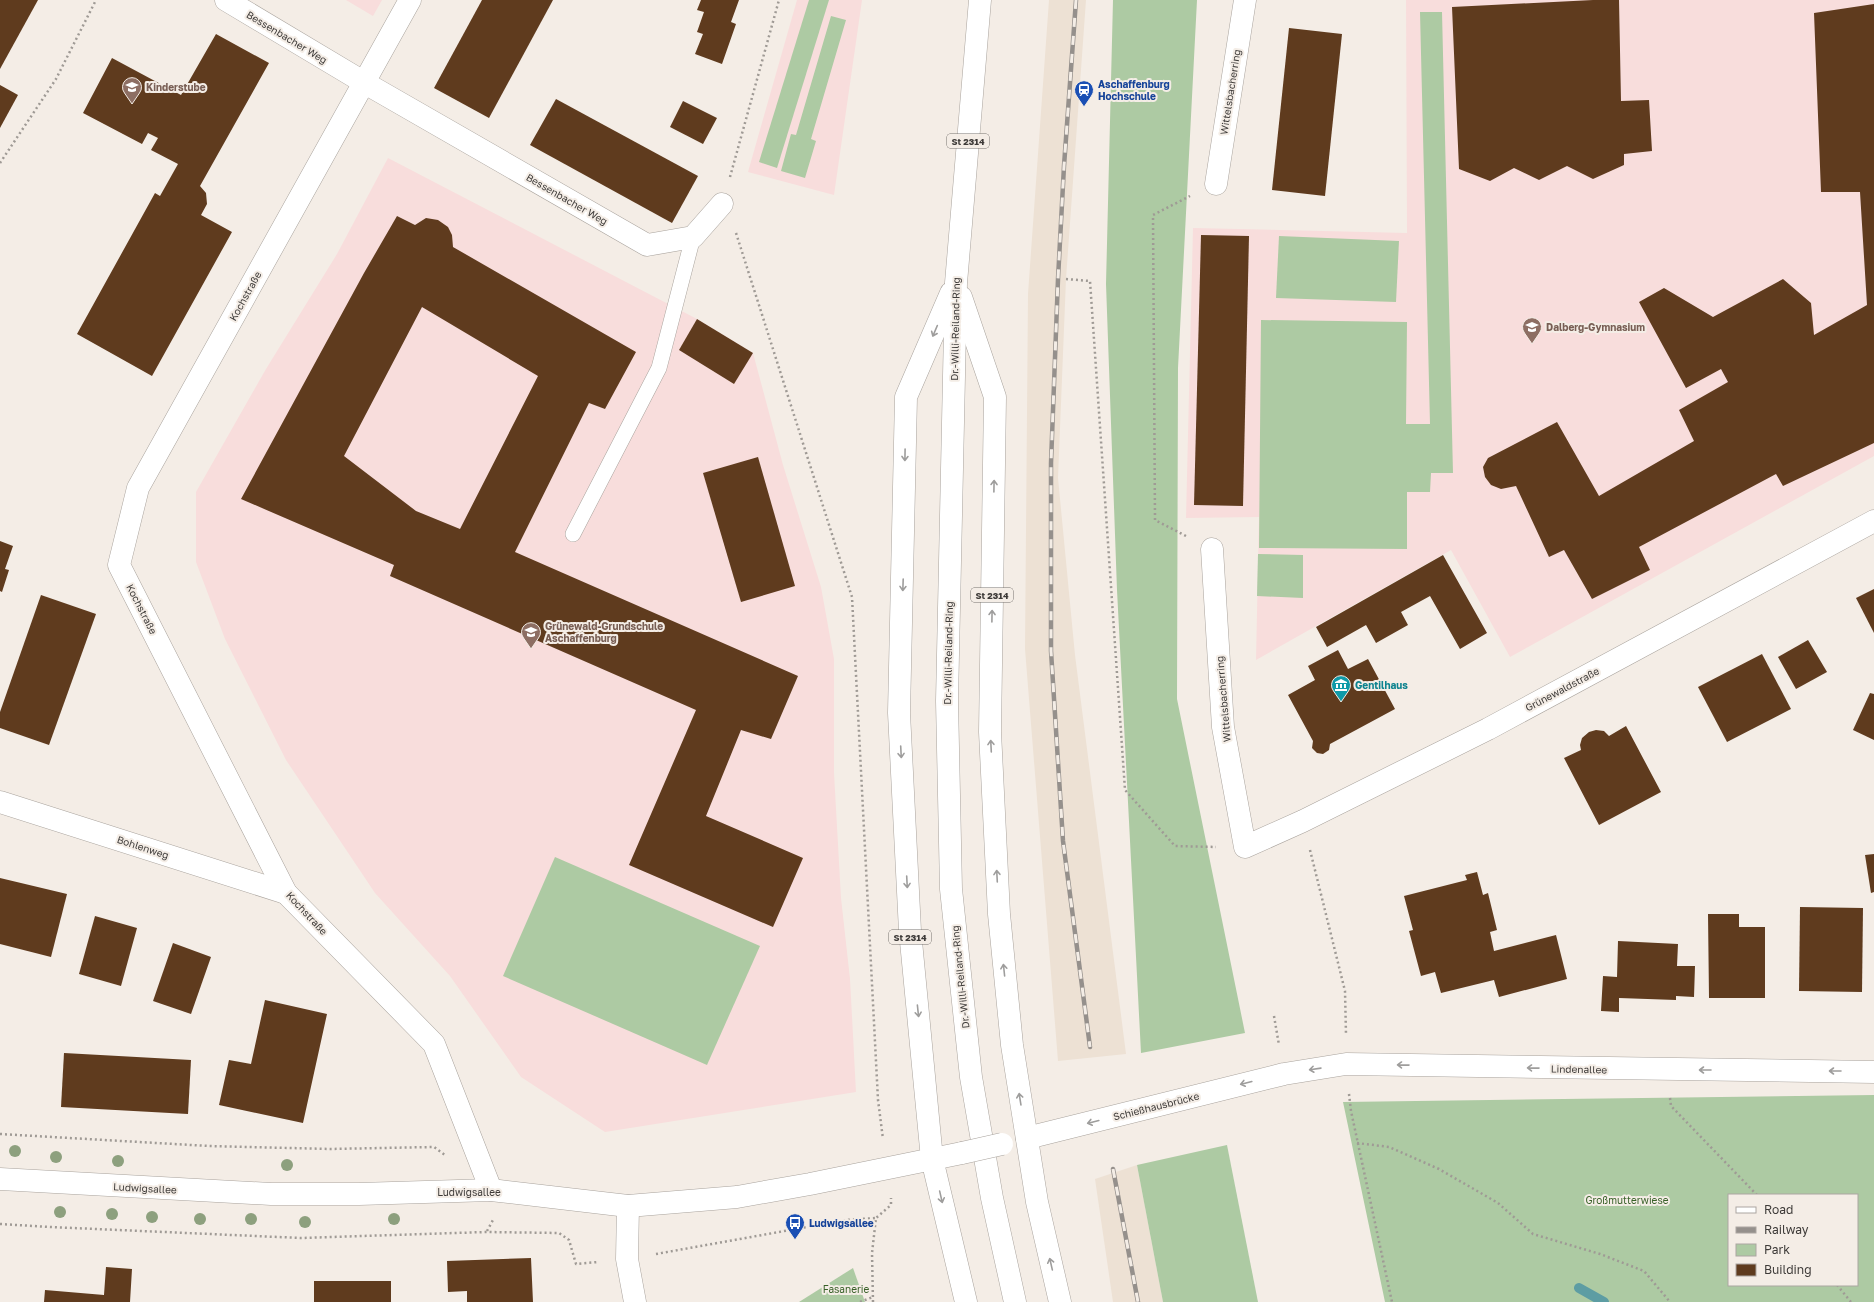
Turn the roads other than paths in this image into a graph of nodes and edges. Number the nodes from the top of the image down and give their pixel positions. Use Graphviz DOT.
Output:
graph roads {
  1 [pos="226,0"];
  2 [pos="410,0"];
  3 [pos="980,0"];
  4 [pos="1245,0"];
  5 [pos="364,83"];
  6 [pos="1216,184"];
  7 [pos="722,204"];
  8 [pos="694,237"];
  9 [pos="956,283"];
  10 [pos="1874,521"];
  11 [pos="573,534"];
  12 [pos="1212,549"];
  13 [pos="0,802"];
  14 [pos="1244,847"];
  15 [pos="286,893"];
  16 [pos="1874,1072"];
  17 [pos="1284,1074"];
  18 [pos="1027,1138"];
  19 [pos="932,1160"];
  20 [pos="0,1180"];
  21 [pos="491,1190"];
  22 [pos="628,1206"];
  23 [pos="635,1302"];
  24 [pos="966,1302"];
  25 [pos="1015,1302"];
  26 [pos="1060,1302"];
  1 -- 5 [label="main road, Bessenbacher Weg"];
  2 -- 5 [label="main road, Kochstraße"];
  3 -- 9 [label="main road, Dr.-Willi-Reiland-Ring / St 2314"];
  4 -- 6 [label="main road, Wittelsbacherring"];
  5 -- 8 [label="main road, Bessenbacher Weg"];
  5 -- 15 [label="main road, Kochstraße"];
  7 -- 8 [label="main road"];
  8 -- 11 [label="lane"];
  18 -- 9 [label="main road, St 2314, one-way"];
  9 -- 19 [label="main road, St 2314, one-way"];
  9 -- 25 [label="main road, Dr.-Willi-Reiland-Ring"];
  10 -- 14 [label="main road, Grünewaldstraße"];
  12 -- 14 [label="main road, Wittelsbacherring"];
  13 -- 15 [label="main road, Bohlenweg"];
  15 -- 21 [label="main road, Kochstraße"];
  16 -- 17 [label="main road, Lindenallee, one-way"];
  17 -- 18 [label="main road, Schießhausbrücke, one-way"];
  18 -- 19 [label="main road, Ludwigsallee, bridge"];
  26 -- 18 [label="main road, one-way"];
  19 -- 22 [label="main road, Ludwigsallee"];
  19 -- 24 [label="main road, one-way"];
  20 -- 21 [label="main road, Ludwigsallee"];
  21 -- 22 [label="main road, Ludwigsallee"];
  22 -- 23 [label="main road"];
}
